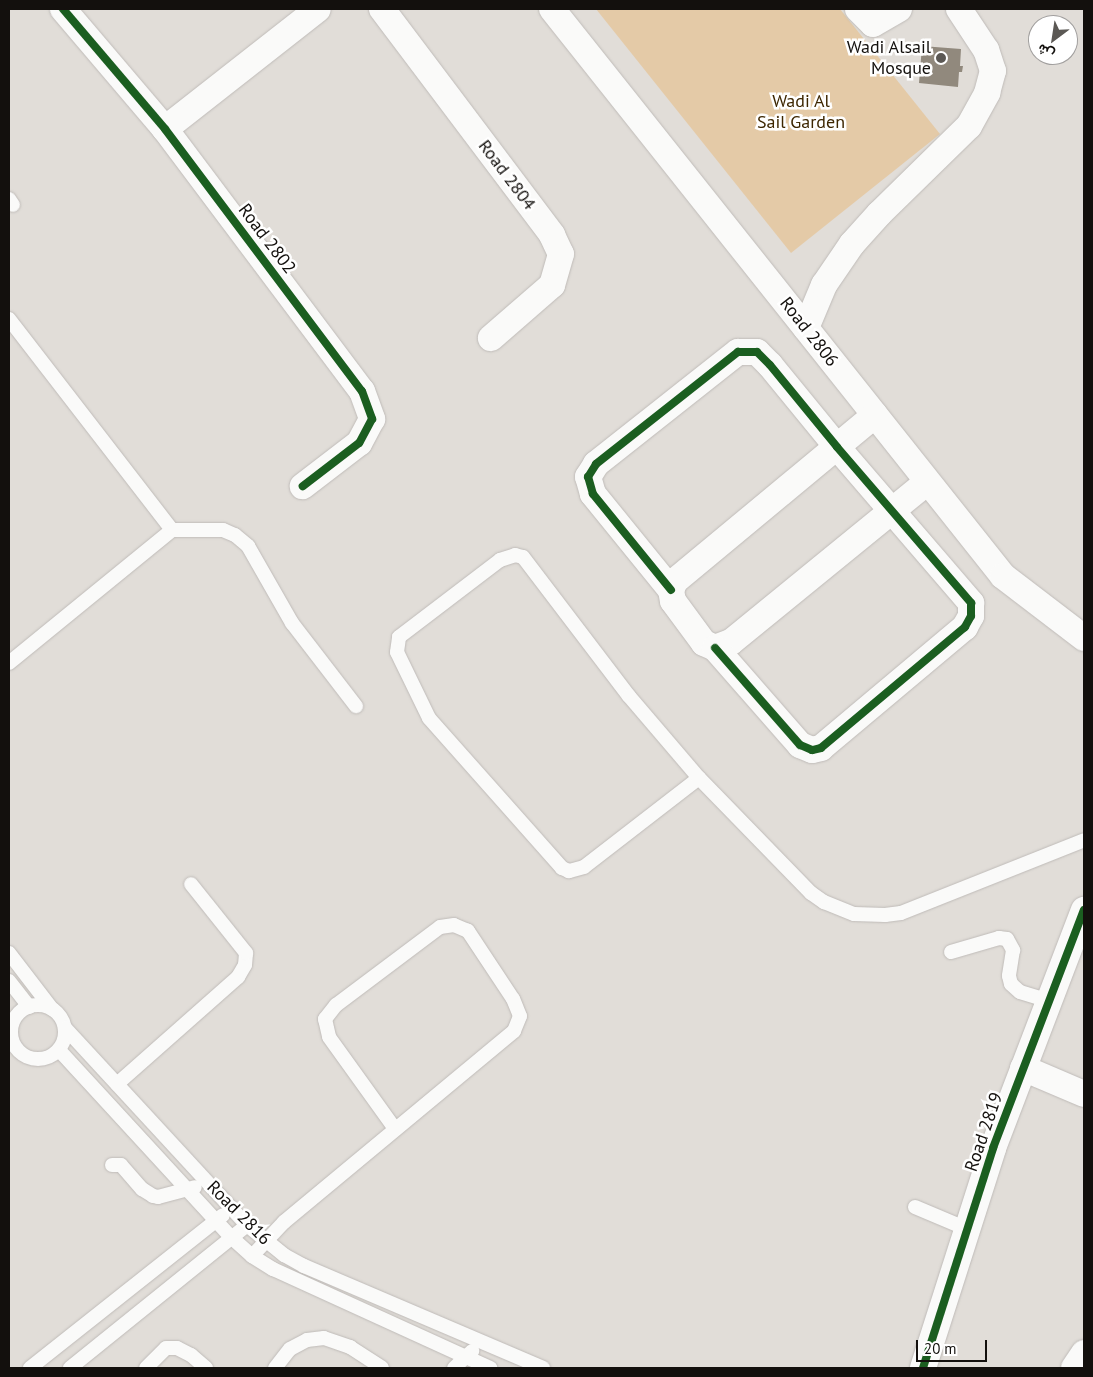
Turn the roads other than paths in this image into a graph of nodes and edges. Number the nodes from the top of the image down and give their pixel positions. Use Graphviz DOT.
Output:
graph roads {
  1 [pos="63,9"];
  2 [pos="318,9"];
  3 [pos="382,9"];
  4 [pos="552,9"];
  5 [pos="858,9"];
  6 [pos="899,9"];
  7 [pos="959,9"];
  8 [pos="165,128"];
  9 [pos="9,319"];
  10 [pos="806,328"];
  11 [pos="491,338"];
  12 [pos="874,415"];
  13 [pos="837,447"];
  14 [pos="928,482"];
  15 [pos="302,486"];
  16 [pos="892,511"];
  17 [pos="172,530"];
  18 [pos="670,590"];
  19 [pos="1084,638"];
  20 [pos="715,648"];
  21 [pos="9,663"];
  22 [pos="356,706"];
  23 [pos="699,778"];
  24 [pos="1084,840"];
  25 [pos="191,884"];
  26 [pos="1084,910"];
  27 [pos="950,952"];
  28 [pos="9,953"];
  29 [pos="9,981"];
  30 [pos="1049,1002"];
  31 [pos="29,1007"];
  32 [pos="52,1009"];
  33 [pos="65,1028"];
  34 [pos="12,1049"];
  35 [pos="59,1050"];
  36 [pos="1023,1068"];
  37 [pos="117,1084"];
  38 [pos="1084,1094"];
  39 [pos="395,1129"];
  40 [pos="112,1165"];
  41 [pos="208,1183"];
  42 [pos="188,1189"];
  43 [pos="915,1206"];
  44 [pos="232,1208"];
  45 [pos="216,1221"];
  46 [pos="247,1225"];
  47 [pos="967,1229"];
  48 [pos="231,1238"];
  49 [pos="266,1242"];
  50 [pos="252,1256"];
  51 [pos="482,1342"];
  52 [pos="1084,1353"];
  53 [pos="466,1357"];
  54 [pos="30,1368"];
  55 [pos="70,1368"];
  56 [pos="146,1368"];
  57 [pos="206,1368"];
  58 [pos="275,1368"];
  59 [pos="382,1368"];
  60 [pos="454,1368"];
  61 [pos="490,1368"];
  62 [pos="543,1368"];
  63 [pos="923,1368"];
  64 [pos="1074,1368"];
  1 -- 8 [label="street, Road 2802"];
  2 -- 8 [label="street"];
  3 -- 11 [label="street, Road 2804"];
  4 -- 10 [label="street, Road 2806"];
  5 -- 6 [label="street"];
  7 -- 10 [label="street"];
  8 -- 15 [label="street, Road 2802"];
  9 -- 17 [label="lane"];
  10 -- 12 [label="street, Road 2806"];
  12 -- 13 [label="street"];
  12 -- 14 [label="street, Road 2806"];
  13 -- 16 [label="street"];
  13 -- 18 [label="street"];
  13 -- 18 [label="street"];
  14 -- 16 [label="street"];
  14 -- 19 [label="street, Road 2806"];
  16 -- 20 [label="street"];
  16 -- 20 [label="street"];
  17 -- 21 [label="lane"];
  17 -- 22 [label="lane"];
  18 -- 20 [label="street"];
  23 -- 23 [label="lane"];
  23 -- 24 [label="lane"];
  25 -- 37 [label="lane"];
  26 -- 30 [label="street, Road 2819"];
  27 -- 30 [label="lane"];
  28 -- 32 [label="lane"];
  29 -- 31 [label="lane"];
  30 -- 36 [label="street, Road 2819"];
  31 -- 32 [label="lane"];
  31 -- 34 [label="lane"];
  32 -- 33 [label="lane"];
  33 -- 35 [label="lane"];
  33 -- 37 [label="lane, Road 2816"];
  34 -- 35 [label="lane"];
  35 -- 42 [label="lane, Road 2816"];
  36 -- 38 [label="street"];
  36 -- 47 [label="street, Road 2819"];
  37 -- 41 [label="lane, Road 2816"];
  39 -- 39 [label="lane"];
  39 -- 49 [label="lane"];
  40 -- 42 [label="lane"];
  41 -- 42 [label="lane"];
  41 -- 44 [label="lane, Road 2816"];
  42 -- 45 [label="lane, Road 2816"];
  43 -- 47 [label="lane"];
  44 -- 45 [label="lane"];
  44 -- 46 [label="lane, Road 2816"];
  45 -- 48 [label="lane, Road 2816"];
  45 -- 54 [label="lane"];
  46 -- 48 [label="lane"];
  46 -- 49 [label="lane, Road 2816"];
  47 -- 63 [label="street, Road 2819"];
  48 -- 50 [label="lane, Road 2816"];
  48 -- 55 [label="lane"];
  49 -- 50 [label="lane"];
  49 -- 51 [label="lane, Road 2816"];
  50 -- 53 [label="lane, Road 2816"];
  51 -- 53 [label="lane"];
  51 -- 62 [label="lane, Road 2816"];
  52 -- 64 [label="street"];
  53 -- 60 [label="lane"];
  53 -- 61 [label="lane, Road 2816"];
  56 -- 57 [label="lane"];
  58 -- 59 [label="lane"];
}
